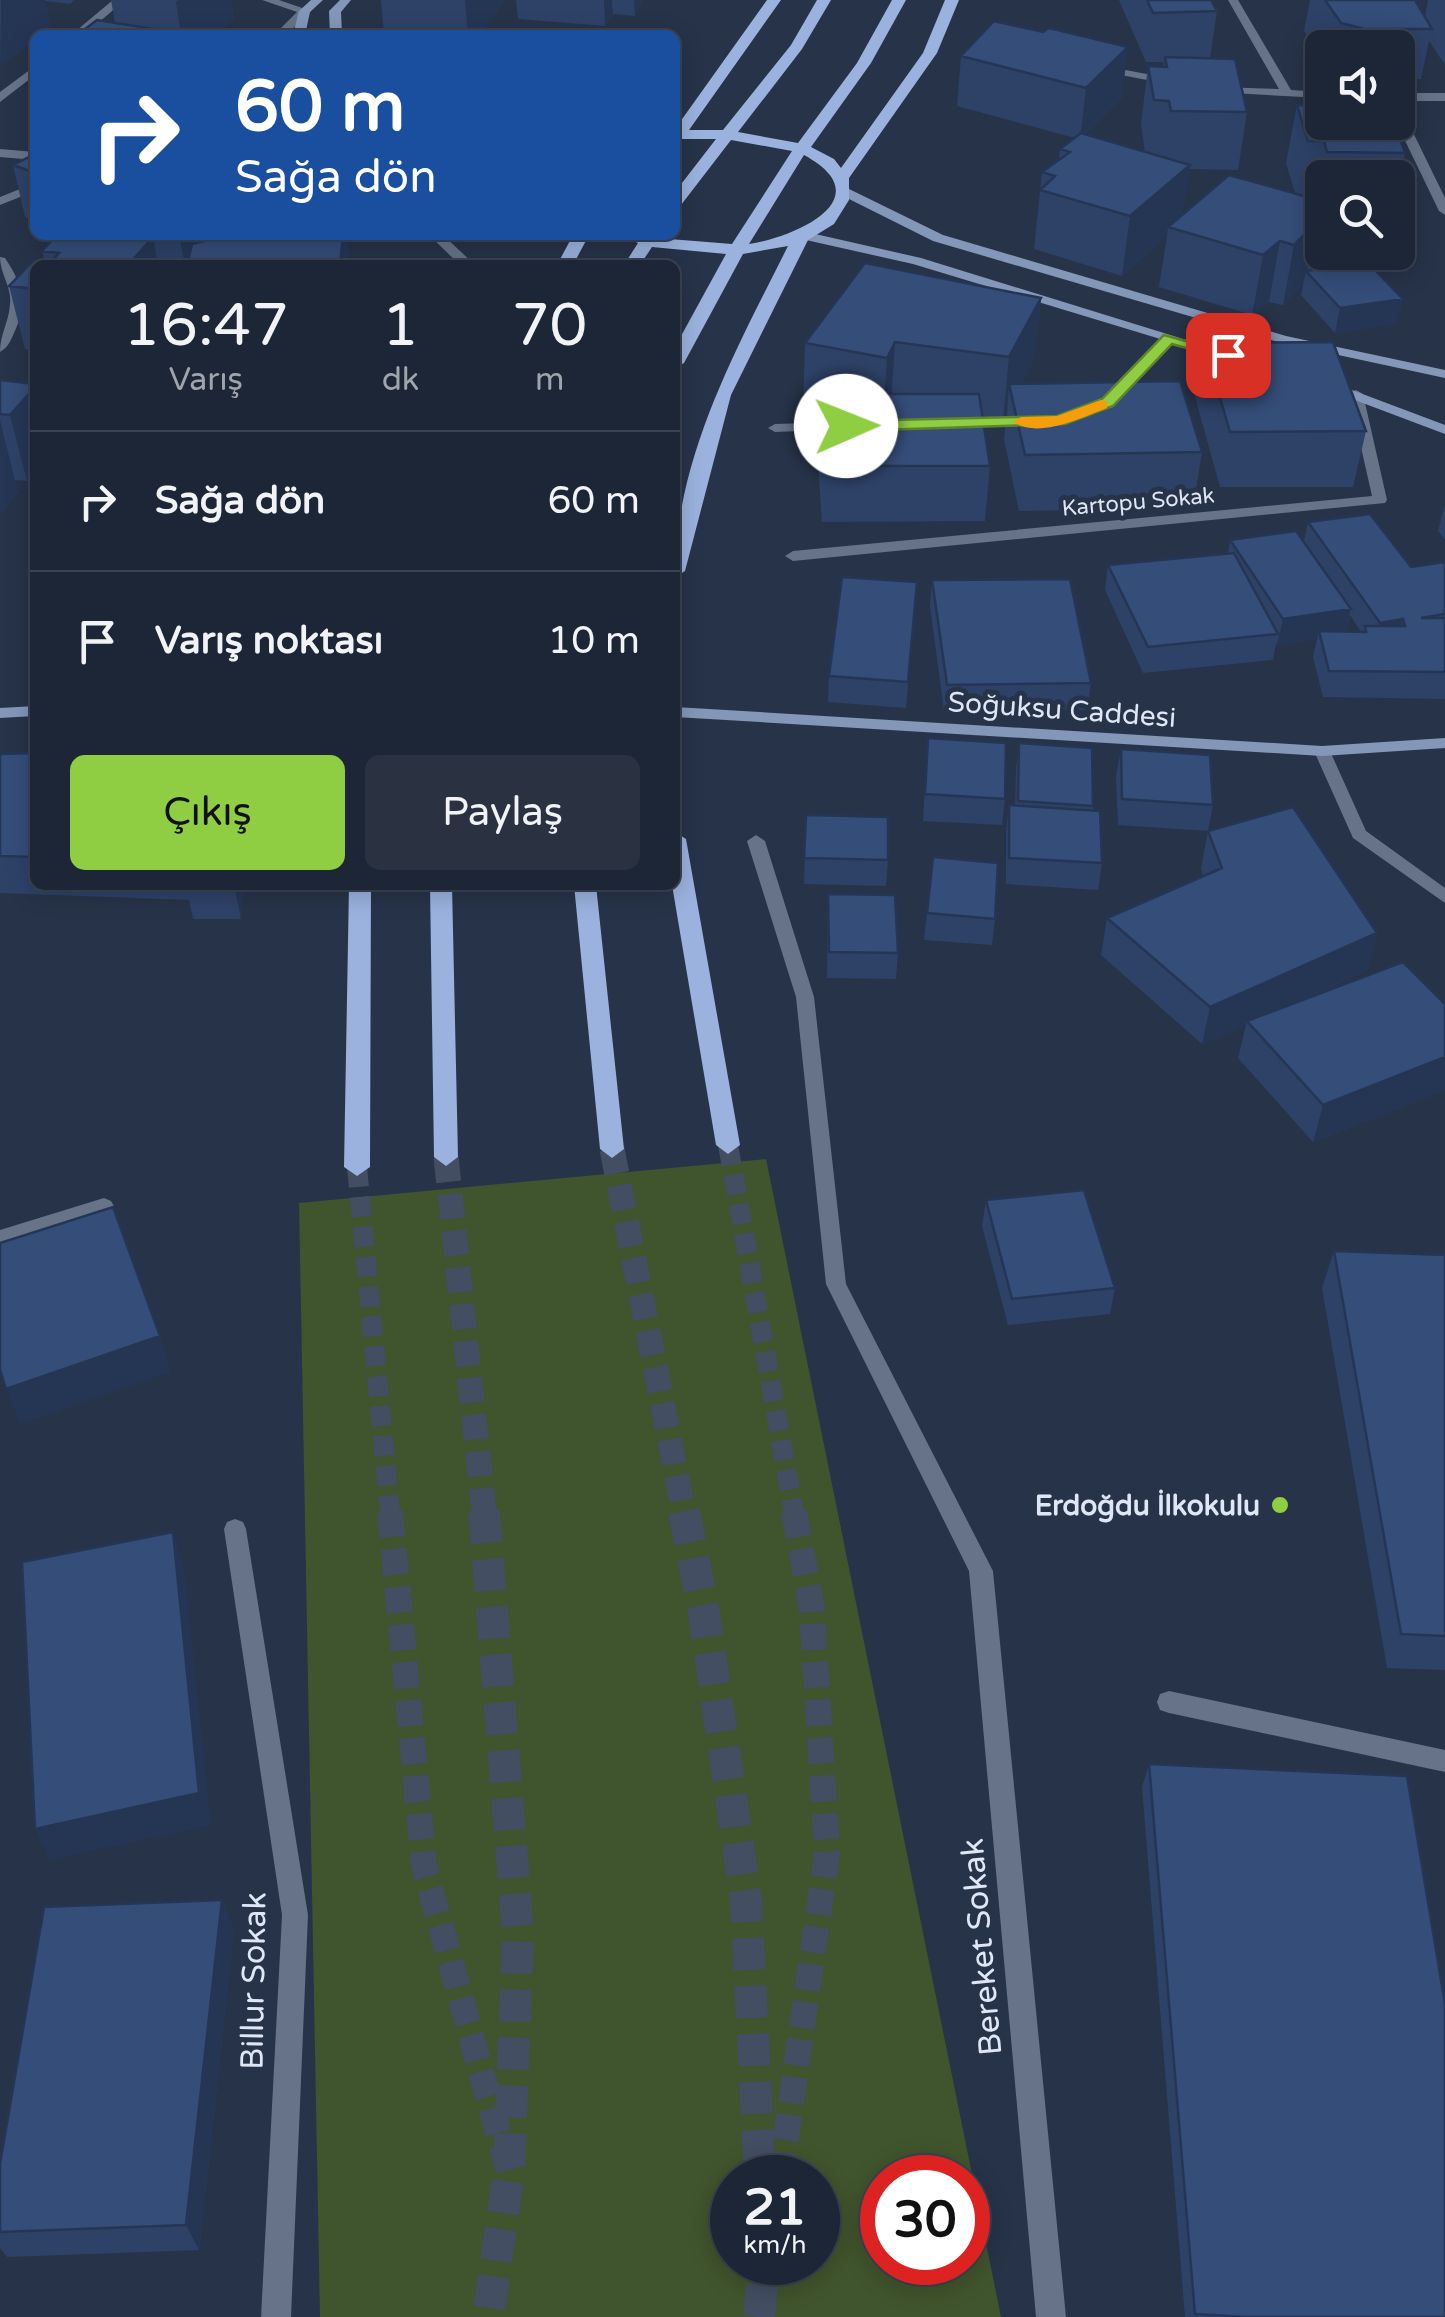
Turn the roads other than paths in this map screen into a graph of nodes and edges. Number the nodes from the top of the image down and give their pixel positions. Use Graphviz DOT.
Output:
graph roads {
  1 [pos="120,0"];
  2 [pos="267,0"];
  3 [pos="318,0"];
  4 [pos="346,0"];
  5 [pos="774,0"];
  6 [pos="824,0"];
  7 [pos="899,0"];
  8 [pos="952,0"];
  9 [pos="1233,0"];
  10 [pos="306,11"];
  11 [pos="83,30"];
  12 [pos="285,30"];
  13 [pos="300,30"];
  14 [pos="336,30"];
  15 [pos="1078,63"];
  16 [pos="30,73"];
  17 [pos="1186,84"];
  18 [pos="1205,88"];
  19 [pos="1287,94"];
  20 [pos="1305,95"];
  21 [pos="1415,97"];
  22 [pos="1445,97"];
  23 [pos="0,98"];
  24 [pos="680,129"];
  25 [pos="680,135"];
  26 [pos="1411,140"];
  27 [pos="0,153"];
  28 [pos="30,156"];
  29 [pos="840,185"];
  30 [pos="30,188"];
  31 [pos="680,196"];
  32 [pos="0,201"];
  33 [pos="1445,211"];
  34 [pos="802,235"];
  35 [pos="440,240"];
  36 [pos="647,240"];
  37 [pos="462,260"];
  38 [pos="0,261"];
  39 [pos="1169,338"];
  40 [pos="0,348"];
  41 [pos="680,354"];
  42 [pos="1236,358"];
  43 [pos="1445,374"];
  44 [pos="1304,378"];
  45 [pos="1356,394"];
  46 [pos="1092,408"];
  47 [pos="1060,420"];
  48 [pos="946,423"];
  49 [pos="851,426"];
  50 [pos="776,428"];
  51 [pos="1445,430"];
  52 [pos="680,552"];
  53 [pos="792,556"];
  54 [pos="30,711"];
  55 [pos="680,712"];
  56 [pos="0,713"];
  57 [pos="1445,743"];
  58 [pos="1322,751"];
  59 [pos="756,842"];
  60 [pos="680,867"];
  61 [pos="360,890"];
  62 [pos="441,890"];
  63 [pos="585,890"];
  64 [pos="1445,898"];
  65 [pos="728,1144"];
  66 [pos="612,1149"];
  67 [pos="446,1158"];
  68 [pos="357,1168"];
  69 [pos="104,1206"];
  70 [pos="0,1238"];
  71 [pos="235,1529"];
  72 [pos="1168,1702"];
  73 [pos="1445,1762"];
  74 [pos="276,2317"];
  75 [pos="1051,2317"];
  1 -- 11 [label="street"];
  2 -- 10 [label="street"];
  3 -- 10 [label="main road"];
  4 -- 14 [label="main road"];
  5 -- 24 [label="main road"];
  6 -- 31 [label="main road"];
  7 -- 41 [label="main road"];
  8 -- 29 [label="main road"];
  9 -- 19 [label="street"];
  10 -- 12 [label="street"];
  10 -- 13 [label="main road"];
  15 -- 17 [label="street"];
  16 -- 23 [label="street"];
  18 -- 19 [label="street"];
  19 -- 20 [label="street"];
  21 -- 22 [label="street"];
  25 -- 29 [label="main road"];
  26 -- 33 [label="street"];
  27 -- 28 [label="street"];
  29 -- 34 [label="main road"];
  29 -- 43 [label="main road"];
  30 -- 32 [label="street"];
  34 -- 36 [label="main road"];
  34 -- 39 [label="main road"];
  34 -- 52 [label="main road"];
  35 -- 37 [label="street"];
  38 -- 40 [label="street"];
  39 -- 42 [label="main road"];
  39 -- 46 [label="street"];
  44 -- 45 [label="main road"];
  45 -- 51 [label="main road"];
  45 -- 53 [label="street, Kartopu Sokak"];
  47 -- 48 [label="street"];
  49 -- 50 [label="street"];
  54 -- 56 [label="main road"];
  55 -- 58 [label="main road, Soğuksu Caddesi"];
  57 -- 58 [label="main road, Soğuksu Caddesi"];
  58 -- 64 [label="street"];
  59 -- 75 [label="street, Bereket Sokak"];
  60 -- 65 [label="main road"];
  61 -- 68 [label="main road"];
  62 -- 67 [label="main road"];
  63 -- 66 [label="main road"];
  69 -- 70 [label="street"];
  71 -- 74 [label="street, Billur Sokak"];
  72 -- 73 [label="street"];
}
